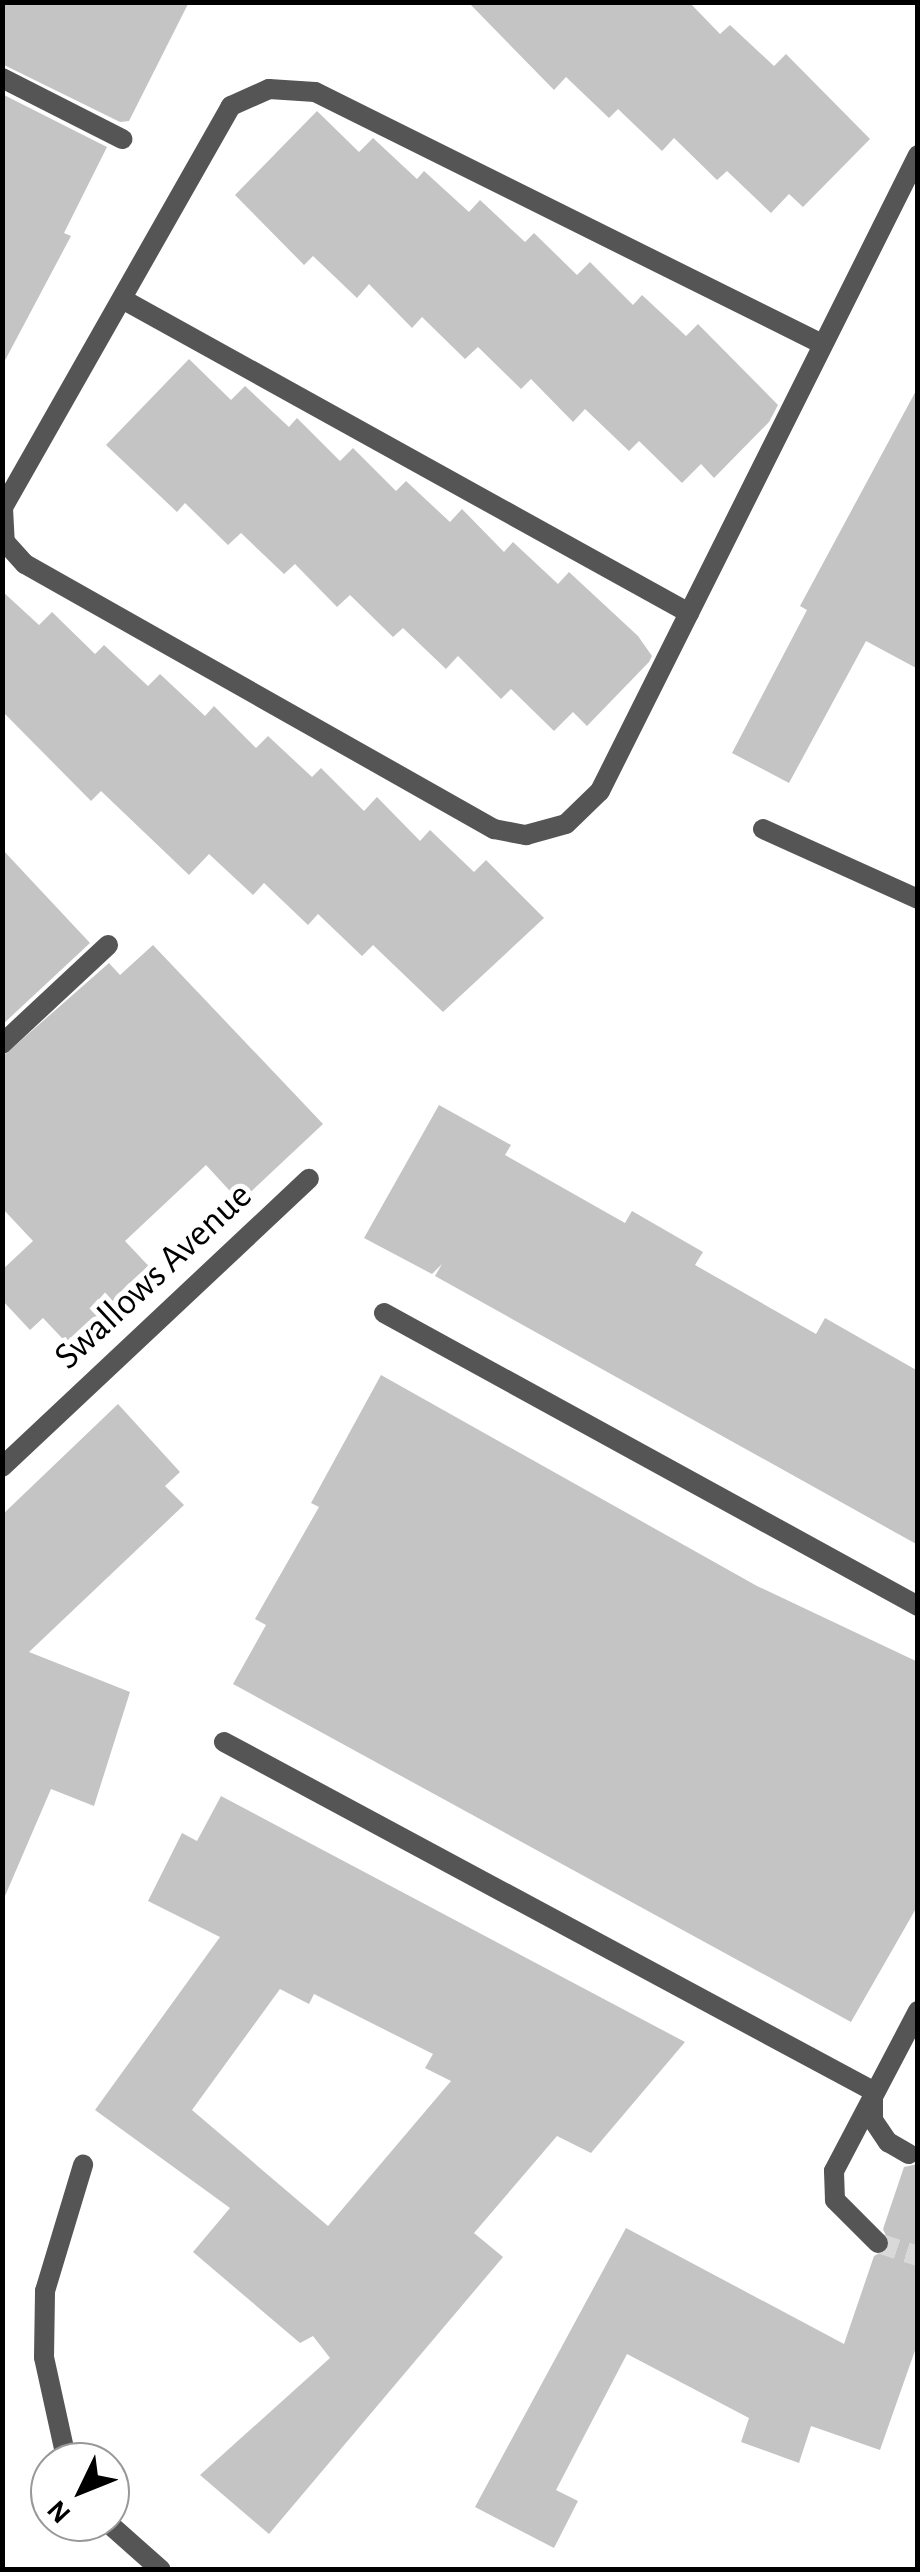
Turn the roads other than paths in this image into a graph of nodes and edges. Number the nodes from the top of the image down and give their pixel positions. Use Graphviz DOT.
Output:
graph roads {
  1 [pos="2,78"];
  2 [pos="122,139"];
  3 [pos="918,155"];
  4 [pos="124,300"];
  5 [pos="822,344"];
  6 [pos="689,614"];
  7 [pos="763,829"];
  8 [pos="918,899"];
  9 [pos="108,945"];
  10 [pos="2,1044"];
  11 [pos="309,1179"];
  12 [pos="384,1313"];
  13 [pos="2,1467"];
  14 [pos="918,1606"];
  15 [pos="224,1742"];
  16 [pos="918,2010"];
  17 [pos="874,2091"];
  18 [pos="910,2154"];
  19 [pos="83,2165"];
  20 [pos="878,2242"];
  21 [pos="63,2442"];
  22 [pos="130,2542"];
  23 [pos="161,2570"];
  1 -- 2 [label="street"];
  3 -- 5 [label="street"];
  4 -- 5 [label="street"];
  4 -- 6 [label="street"];
  4 -- 6 [label="street"];
  5 -- 6 [label="street"];
  7 -- 8 [label="street"];
  9 -- 10 [label="street"];
  11 -- 13 [label="street, Swallows Avenue"];
  12 -- 14 [label="street"];
  15 -- 17 [label="street"];
  16 -- 17 [label="street"];
  17 -- 18 [label="street"];
  17 -- 20 [label="street"];
  19 -- 21 [label="street"];
  22 -- 23 [label="street"];
}
